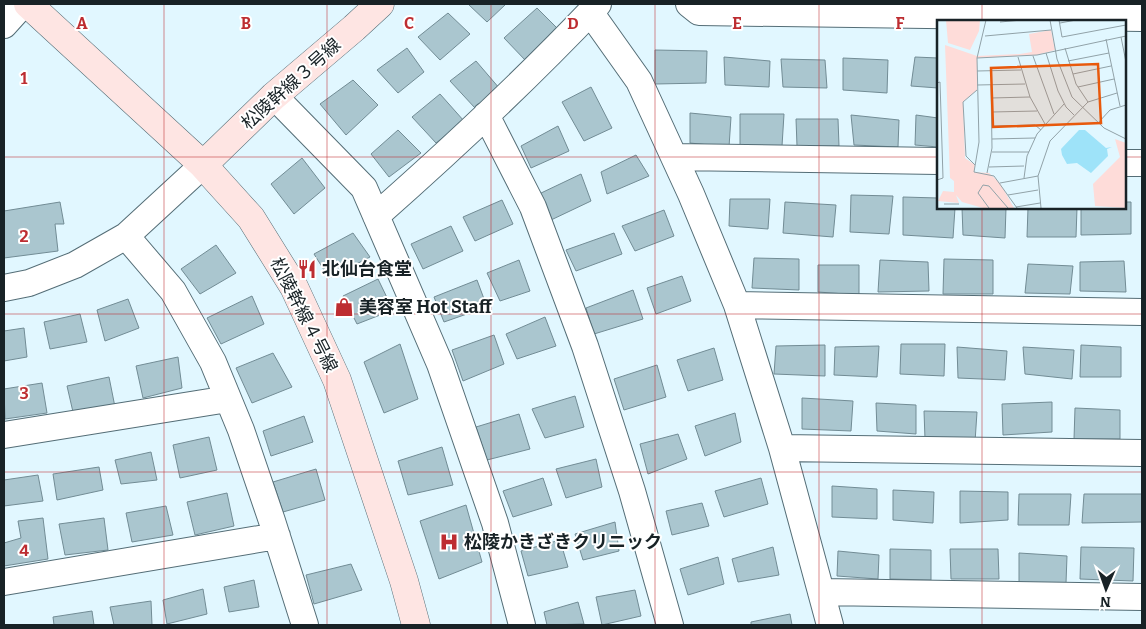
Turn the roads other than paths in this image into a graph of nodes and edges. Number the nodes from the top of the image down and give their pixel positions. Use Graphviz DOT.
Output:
graph roads {
  1 [pos="23,4"];
  2 [pos="28,4"];
  3 [pos="380,4"];
  4 [pos="690,4"];
  5 [pos="594,8"];
  6 [pos="1142,18"];
  7 [pos="4,24"];
  8 [pos="274,96"];
  9 [pos="486,115"];
  10 [pos="674,157"];
  11 [pos="937,161"];
  12 [pos="1126,163"];
  13 [pos="1142,164"];
  14 [pos="202,165"];
  15 [pos="376,216"];
  16 [pos="126,236"];
  17 [pos="4,288"];
  18 [pos="736,305"];
  19 [pos="1142,312"];
  20 [pos="228,399"];
  21 [pos="4,435"];
  22 [pos="782,448"];
  23 [pos="1142,453"];
  24 [pos="277,536"];
  25 [pos="4,582"];
  26 [pos="821,592"];
  27 [pos="1142,597"];
  28 [pos="305,625"];
  29 [pos="416,625"];
  30 [pos="522,625"];
  31 [pos="670,625"];
  32 [pos="830,625"];
  1 -- 7 [label="street"];
  2 -- 14 [label="street, 松陵幹線４号線"];
  3 -- 8 [label="street, 松陵幹線３号線"];
  4 -- 6 [label="street"];
  5 -- 9 [label="street"];
  5 -- 10 [label="street"];
  8 -- 14 [label="street, 松陵幹線３号線"];
  8 -- 15 [label="street"];
  9 -- 15 [label="street"];
  9 -- 31 [label="street"];
  10 -- 11 [label="street"];
  10 -- 18 [label="street"];
  12 -- 13 [label="street"];
  14 -- 16 [label="street"];
  14 -- 29 [label="street, 松陵幹線４号線"];
  15 -- 30 [label="street"];
  16 -- 17 [label="street"];
  16 -- 20 [label="street"];
  18 -- 19 [label="street"];
  18 -- 22 [label="street"];
  20 -- 21 [label="street"];
  20 -- 24 [label="street"];
  22 -- 23 [label="street"];
  22 -- 26 [label="street"];
  24 -- 25 [label="street"];
  24 -- 28 [label="street"];
  26 -- 27 [label="street"];
  26 -- 32 [label="street"];
}
